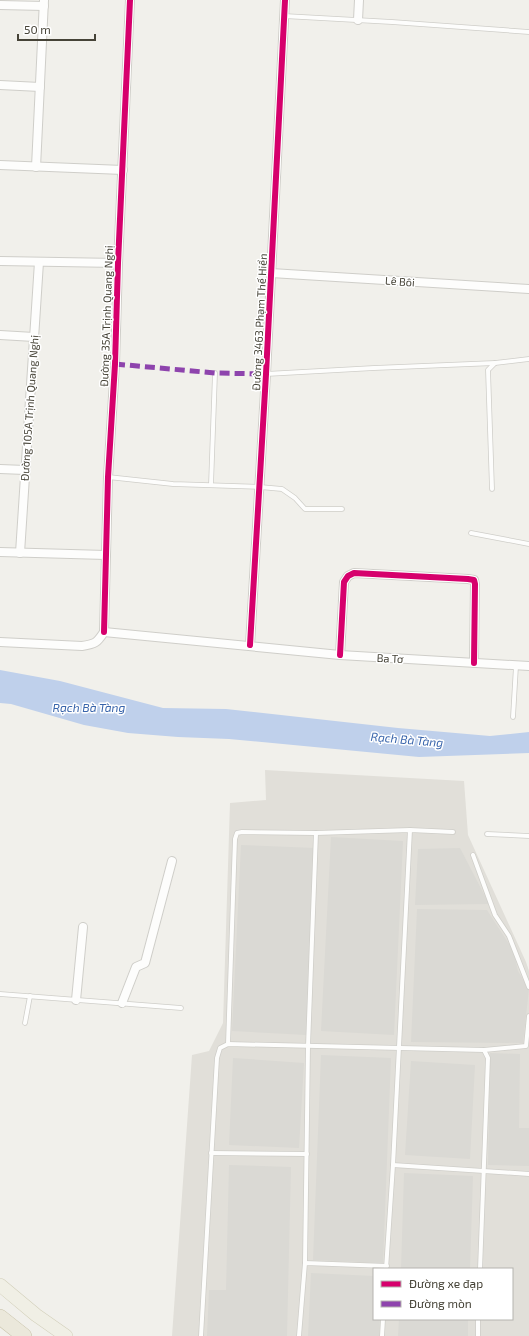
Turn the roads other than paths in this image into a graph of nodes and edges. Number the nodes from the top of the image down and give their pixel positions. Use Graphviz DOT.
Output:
graph roads {
  1 [pos="130,0"];
  2 [pos="285,0"];
  3 [pos="359,0"];
  4 [pos="44,3"];
  5 [pos="0,5"];
  6 [pos="284,16"];
  7 [pos="358,20"];
  8 [pos="529,32"];
  9 [pos="0,85"];
  10 [pos="40,86"];
  11 [pos="0,165"];
  12 [pos="36,167"];
  13 [pos="123,170"];
  14 [pos="0,261"];
  15 [pos="39,262"];
  16 [pos="118,263"];
  17 [pos="271,273"];
  18 [pos="529,289"];
  19 [pos="0,335"];
  20 [pos="34,337"];
  21 [pos="529,359"];
  22 [pos="495,363"];
  23 [pos="215,373"];
  24 [pos="266,374"];
  25 [pos="0,469"];
  26 [pos="25,470"];
  27 [pos="108,477"];
  28 [pos="211,485"];
  29 [pos="260,487"];
  30 [pos="492,489"];
  31 [pos="342,509"];
  32 [pos="471,533"];
  33 [pos="529,544"];
  34 [pos="0,552"];
  35 [pos="20,554"];
  36 [pos="106,555"];
  37 [pos="104,632"];
  38 [pos="0,642"];
  39 [pos="250,645"];
  40 [pos="340,655"];
  41 [pos="474,663"];
  42 [pos="516,666"];
  43 [pos="529,666"];
  44 [pos="512,717"];
  45 [pos="410,830"];
  46 [pos="453,832"];
  47 [pos="316,833"];
  48 [pos="487,834"];
  49 [pos="529,836"];
  50 [pos="473,855"];
  51 [pos="172,860"];
  52 [pos="83,926"];
  53 [pos="529,987"];
  54 [pos="0,994"];
  55 [pos="30,996"];
  56 [pos="76,1000"];
  57 [pos="122,1003"];
  58 [pos="181,1008"];
  59 [pos="529,1016"];
  60 [pos="26,1023"];
  61 [pos="228,1044"];
  62 [pos="308,1046"];
  63 [pos="399,1049"];
  64 [pos="484,1050"];
  65 [pos="211,1153"];
  66 [pos="307,1154"];
  67 [pos="393,1165"];
  68 [pos="484,1172"];
  69 [pos="529,1174"];
  70 [pos="304,1263"];
  71 [pos="386,1268"];
  72 [pos="480,1268"];
  73 [pos="0,1285"];
  74 [pos="0,1317"];
  75 [pos="383,1320"];
  76 [pos="478,1320"];
  77 [pos="24,1336"];
  78 [pos="66,1336"];
  79 [pos="200,1336"];
  80 [pos="299,1336"];
  81 [pos="382,1336"];
  82 [pos="478,1336"];
  1 -- 13 [label="street, Đường 35A Trịnh Quang Nghị"];
  2 -- 6 [label="street, Đường 3463 Phạm Thế Hiển"];
  3 -- 7 [label="street"];
  4 -- 5 [label="street"];
  4 -- 10 [label="street"];
  6 -- 7 [label="lane"];
  6 -- 17 [label="street, Đường 3463 Phạm Thế Hiển"];
  7 -- 8 [label="lane"];
  9 -- 10 [label="street"];
  10 -- 12 [label="street"];
  11 -- 12 [label="street"];
  12 -- 13 [label="street"];
  13 -- 16 [label="street, Đường 35A Trịnh Quang Nghị"];
  14 -- 15 [label="street"];
  15 -- 16 [label="street"];
  15 -- 20 [label="street, Đường 105A Trịnh Quang Nghị"];
  16 -- 27 [label="street, Đường 35A Trịnh Quang Nghị"];
  17 -- 18 [label="street, Lê Bôi"];
  17 -- 24 [label="street, Đường 3463 Phạm Thế Hiển"];
  19 -- 20 [label="street"];
  20 -- 26 [label="street, Đường 105A Trịnh Quang Nghị"];
  21 -- 22 [label="lane"];
  22 -- 24 [label="lane"];
  22 -- 30 [label="lane"];
  23 -- 28 [label="lane"];
  24 -- 29 [label="street, Đường 3463 Phạm Thế Hiển"];
  25 -- 26 [label="street"];
  26 -- 35 [label="street, Đường 105A Trịnh Quang Nghị"];
  27 -- 28 [label="lane"];
  27 -- 36 [label="street, Đường 35A Trịnh Quang Nghị"];
  28 -- 29 [label="lane"];
  29 -- 31 [label="lane"];
  29 -- 39 [label="street, Đường 3463 Phạm Thế Hiển"];
  32 -- 33 [label="lane"];
  34 -- 35 [label="street"];
  35 -- 36 [label="street"];
  36 -- 37 [label="street, Đường 35A Trịnh Quang Nghị"];
  37 -- 38 [label="street"];
  37 -- 39 [label="street, Ba Tơ"];
  39 -- 40 [label="street, Ba Tơ"];
  40 -- 41 [label="street, Ba Tơ"];
  40 -- 41 [label="street"];
  41 -- 42 [label="street, Ba Tơ"];
  42 -- 43 [label="street, Ba Tơ"];
  42 -- 44 [label="lane"];
  45 -- 46 [label="lane"];
  45 -- 47 [label="lane"];
  45 -- 63 [label="lane"];
  47 -- 61 [label="lane"];
  47 -- 62 [label="lane"];
  48 -- 49 [label="lane"];
  50 -- 53 [label="lane"];
  51 -- 57 [label="street"];
  52 -- 56 [label="street"];
  54 -- 55 [label="lane"];
  55 -- 56 [label="lane"];
  55 -- 60 [label="lane"];
  56 -- 57 [label="lane"];
  57 -- 58 [label="lane"];
  59 -- 64 [label="lane"];
  61 -- 62 [label="lane"];
  61 -- 65 [label="lane"];
  62 -- 63 [label="lane"];
  62 -- 66 [label="lane"];
  63 -- 64 [label="lane"];
  63 -- 67 [label="lane"];
  64 -- 68 [label="lane"];
  65 -- 66 [label="lane"];
  65 -- 79 [label="lane"];
  66 -- 70 [label="lane"];
  67 -- 68 [label="lane"];
  67 -- 71 [label="lane"];
  68 -- 69 [label="lane"];
  68 -- 72 [label="lane"];
  70 -- 71 [label="lane"];
  70 -- 80 [label="lane"];
  73 -- 78 [label="main road"];
  74 -- 77 [label="highway"];
  75 -- 81 [label="lane"];
  76 -- 82 [label="lane"];
}
